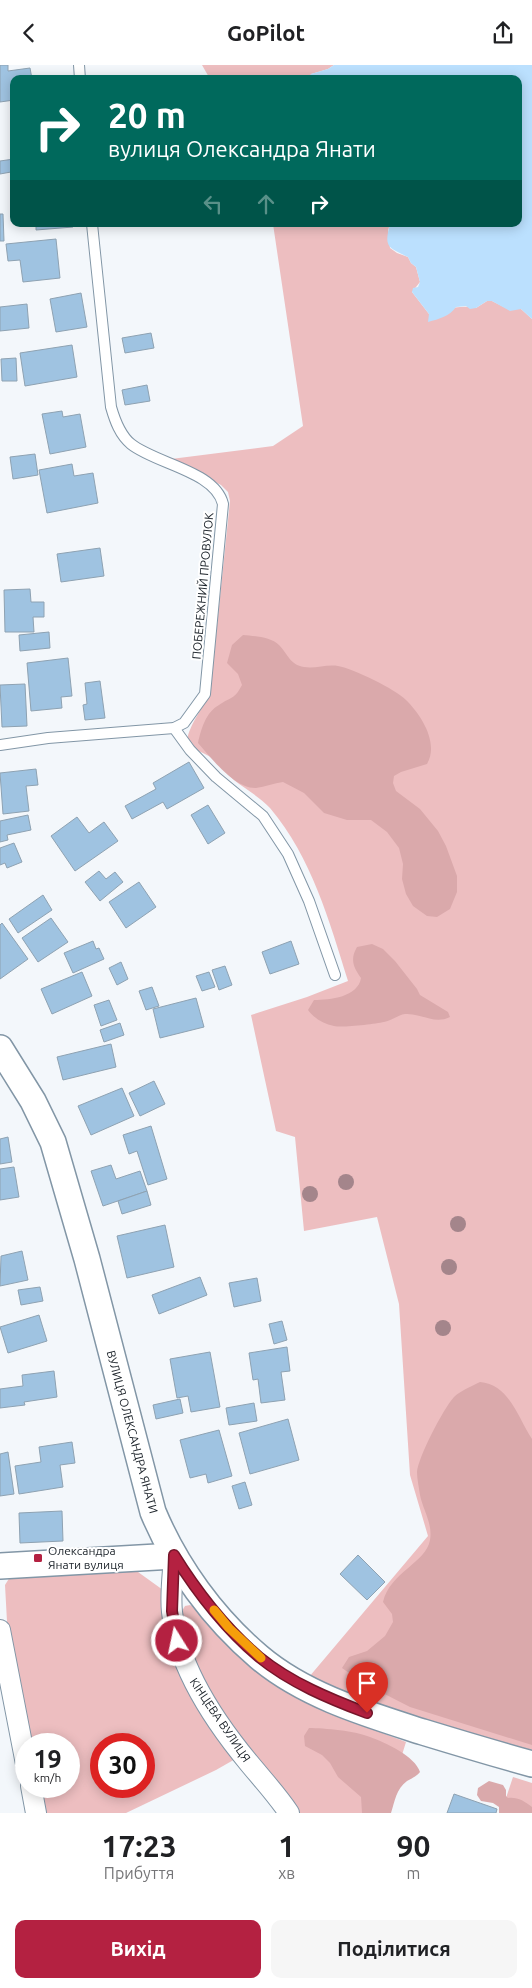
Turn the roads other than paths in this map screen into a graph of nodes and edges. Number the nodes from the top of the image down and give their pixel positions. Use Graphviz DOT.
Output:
graph roads {
  1 [pos="92,227"];
  2 [pos="174,728"];
  3 [pos="0,745"];
  4 [pos="334,975"];
  5 [pos="0,1048"];
  6 [pos="174,1555"];
  7 [pos="0,1566"];
  8 [pos="0,1631"];
  9 [pos="20,1733"];
  10 [pos="532,1764"];
  11 [pos="33,1798"];
  12 [pos="36,1813"];
  13 [pos="289,1813"];
  1 -- 2 [label="lane, ПОБЕРЕЖНИЙ ПРОВУЛОК"];
  2 -- 3 [label="lane"];
  2 -- 4 [label="lane"];
  5 -- 6 [label="street, ВУЛИЦЯ ОЛЕКСАНДРА ЯНАТИ"];
  6 -- 7 [label="street"];
  6 -- 10 [label="street, ВУЛИЦЯ ОЛЕКСАНДРА ЯНАТИ"];
  6 -- 13 [label="street, КІНЦЕВА ВУЛИЦЯ"];
  8 -- 9 [label="street"];
  11 -- 12 [label="street"];
}
